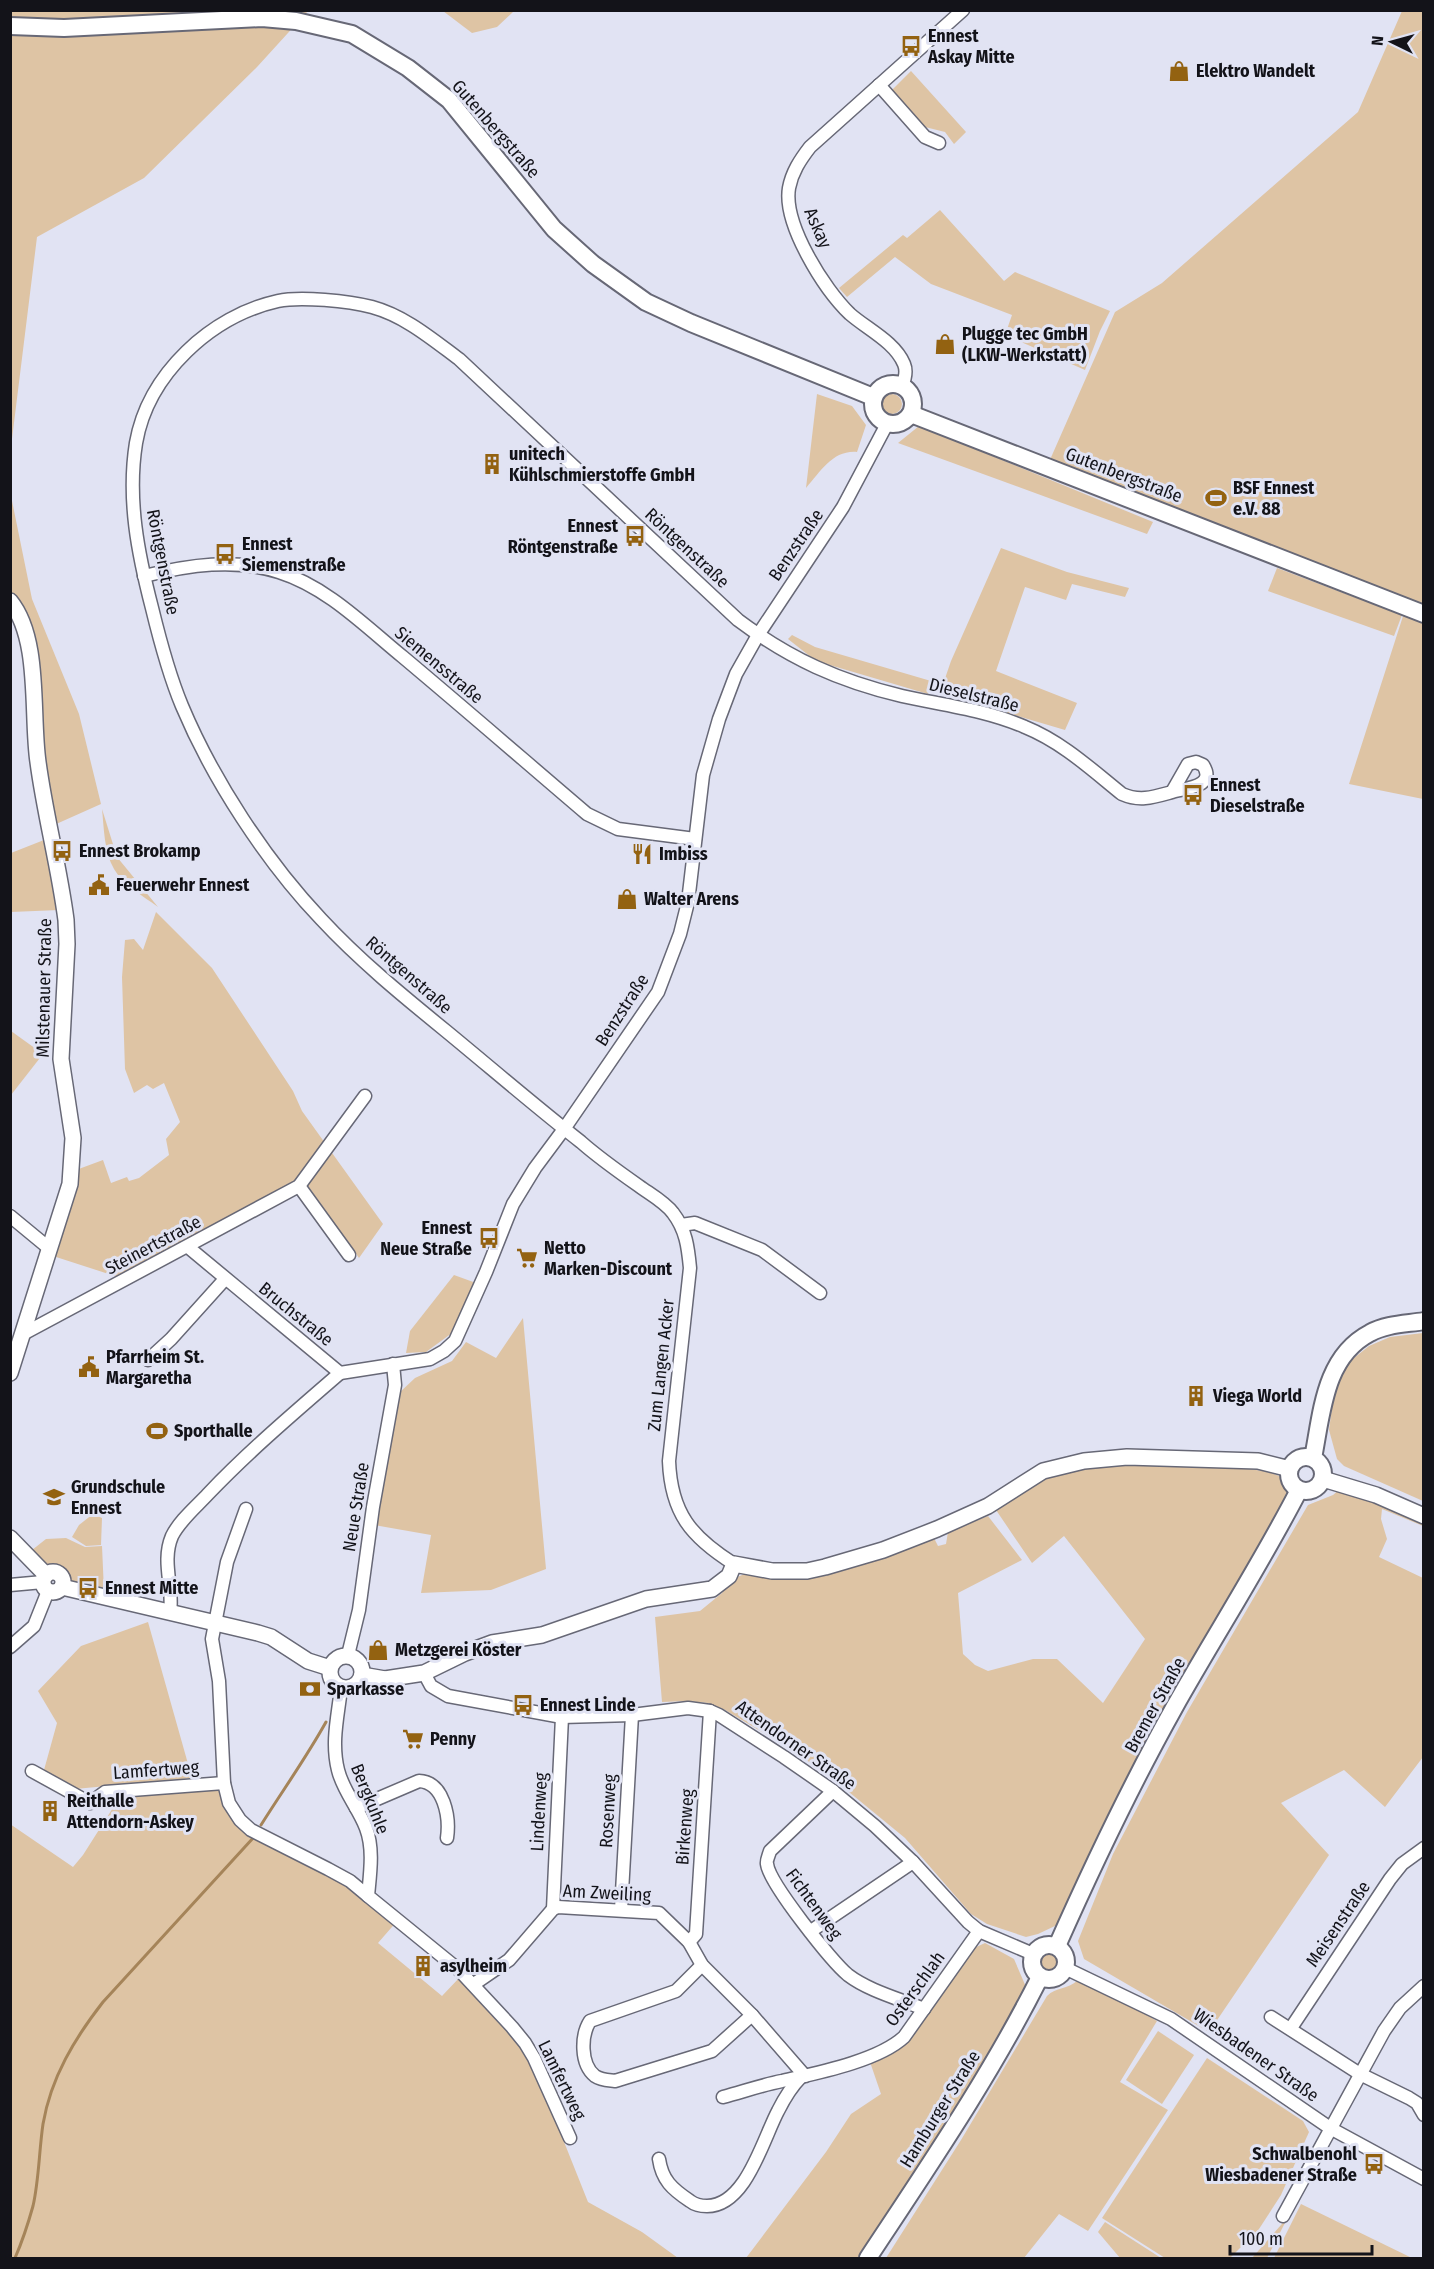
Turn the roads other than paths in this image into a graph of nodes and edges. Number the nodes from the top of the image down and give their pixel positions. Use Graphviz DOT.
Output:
graph roads {
  1 [pos="963,10"];
  2 [pos="10,26"];
  3 [pos="879,85"];
  4 [pos="939,143"];
  5 [pos="902,386"];
  6 [pos="873,397"];
  7 [pos="911,414"];
  8 [pos="887,424"];
  9 [pos="144,576"];
  10 [pos="10,601"];
  11 [pos="1424,614"];
  12 [pos="758,635"];
  13 [pos="1172,792"];
  14 [pos="695,839"];
  15 [pos="364,1096"];
  16 [pos="564,1129"];
  17 [pos="298,1186"];
  18 [pos="10,1216"];
  19 [pos="681,1225"];
  20 [pos="188,1247"];
  21 [pos="50,1250"];
  22 [pos="349,1255"];
  23 [pos="225,1279"];
  24 [pos="820,1293"];
  25 [pos="1424,1321"];
  26 [pos="23,1334"];
  27 [pos="148,1360"];
  28 [pos="393,1364"];
  29 [pos="10,1373"];
  30 [pos="340,1373"];
  31 [pos="1313,1458"];
  32 [pos="1290,1469"];
  33 [pos="1323,1479"];
  34 [pos="1299,1490"];
  35 [pos="246,1509"];
  36 [pos="1424,1516"];
  37 [pos="10,1538"];
  38 [pos="734,1564"];
  39 [pos="50,1584"];
  40 [pos="10,1585"];
  41 [pos="170,1613"];
  42 [pos="215,1623"];
  43 [pos="10,1647"];
  44 [pos="348,1655"];
  45 [pos="330,1668"];
  46 [pos="424,1673"];
  47 [pos="362,1675"];
  48 [pos="341,1688"];
  49 [pos="710,1711"];
  50 [pos="632,1715"];
  51 [pos="562,1717"];
  52 [pos="32,1771"];
  53 [pos="224,1782"];
  54 [pos="833,1791"];
  55 [pos="356,1808"];
  56 [pos="447,1838"];
  57 [pos="1424,1848"];
  58 [pos="914,1862"];
  59 [pos="368,1896"];
  60 [pos="553,1909"];
  61 [pos="621,1910"];
  62 [pos="811,1931"];
  63 [pos="979,1931"];
  64 [pos="689,1942"];
  65 [pos="1057,1946"];
  66 [pos="1033,1954"];
  67 [pos="702,1965"];
  68 [pos="1065,1968"];
  69 [pos="1040,1977"];
  70 [pos="474,1984"];
  71 [pos="1424,1986"];
  72 [pos="924,2009"];
  73 [pos="752,2015"];
  74 [pos="1271,2017"];
  75 [pos="1291,2028"];
  76 [pos="1360,2074"];
  77 [pos="803,2076"];
  78 [pos="723,2097"];
  79 [pos="1424,2115"];
  80 [pos="1330,2128"];
  81 [pos="570,2138"];
  82 [pos="659,2158"];
  83 [pos="1424,2179"];
  84 [pos="1283,2216"];
  85 [pos="868,2259"];
  1 -- 3 [label="street, Askay"];
  2 -- 6 [label="main road, Gutenbergstraße"];
  3 -- 4 [label="street"];
  3 -- 5 [label="street, Askay"];
  5 -- 6 [label="main road"];
  5 -- 7 [label="main road"];
  6 -- 8 [label="main road"];
  7 -- 8 [label="main road"];
  7 -- 11 [label="main road, Gutenbergstraße"];
  8 -- 12 [label="street, Benzstraße"];
  9 -- 12 [label="street, Röntgenstraße"];
  9 -- 14 [label="street, Siemensstraße"];
  9 -- 16 [label="street, Röntgenstraße"];
  10 -- 21 [label="street, Milstenauer Straße"];
  12 -- 13 [label="street, Dieselstraße"];
  12 -- 14 [label="street, Benzstraße"];
  14 -- 16 [label="street, Benzstraße"];
  15 -- 17 [label="street, Steinertstraße"];
  16 -- 19 [label="street, Zum Langen Acker"];
  16 -- 28 [label="street, Benzstraße"];
  17 -- 20 [label="street, Steinertstraße"];
  17 -- 22 [label="street"];
  18 -- 21 [label="street"];
  19 -- 24 [label="street"];
  19 -- 38 [label="street, Zum Langen Acker"];
  20 -- 23 [label="street, Bruchstraße"];
  20 -- 26 [label="street, Steinertstraße"];
  21 -- 26 [label="street, Milstenauer Straße"];
  23 -- 27 [label="street"];
  23 -- 30 [label="street, Bruchstraße"];
  25 -- 31 [label="main road"];
  26 -- 29 [label="street, Milstenauer Straße"];
  28 -- 30 [label="street"];
  28 -- 44 [label="street, Neue Straße"];
  30 -- 41 [label="street"];
  31 -- 32 [label="main road"];
  31 -- 33 [label="main road"];
  32 -- 34 [label="main road"];
  32 -- 38 [label="street"];
  33 -- 34 [label="main road"];
  33 -- 36 [label="street"];
  34 -- 65 [label="main road, Bremer Straße"];
  35 -- 42 [label="street"];
  37 -- 39 [label="street"];
  38 -- 46 [label="street"];
  39 -- 40 [label="street"];
  39 -- 41 [label="street"];
  39 -- 43 [label="street"];
  41 -- 42 [label="street"];
  42 -- 45 [label="street"];
  42 -- 53 [label="street, Lamfertweg"];
  44 -- 45 [label="street"];
  44 -- 47 [label="street"];
  45 -- 48 [label="street"];
  46 -- 47 [label="street"];
  46 -- 51 [label="street, Attendorner Straße"];
  47 -- 48 [label="street"];
  48 -- 55 [label="street, Bergkuhle"];
  49 -- 50 [label="street, Attendorner Straße"];
  49 -- 54 [label="street, Attendorner Straße"];
  49 -- 64 [label="street, Birkenweg"];
  50 -- 51 [label="street, Attendorner Straße"];
  50 -- 61 [label="street, Rosenweg"];
  51 -- 60 [label="street, Lindenweg"];
  52 -- 53 [label="street, Lamfertweg"];
  53 -- 59 [label="street, Lamfertweg"];
  54 -- 58 [label="street, Attendorner Straße"];
  54 -- 62 [label="street, Fichtenweg"];
  55 -- 56 [label="street"];
  55 -- 59 [label="street, Bergkuhle"];
  57 -- 75 [label="street, Meisenstraße"];
  58 -- 62 [label="street"];
  58 -- 63 [label="street, Attendorner Straße"];
  59 -- 70 [label="street"];
  60 -- 61 [label="street, Am Zweiling"];
  60 -- 70 [label="street, Am Zweiling"];
  61 -- 64 [label="street, Am Zweiling"];
  62 -- 72 [label="street, Fichtenweg"];
  63 -- 66 [label="street, Attendorner Straße"];
  63 -- 72 [label="street, Osterschlah"];
  64 -- 67 [label="street, Am Zweiling"];
  65 -- 66 [label="main road"];
  65 -- 68 [label="main road"];
  66 -- 69 [label="main road"];
  67 -- 73 [label="street, Am Zweiling"];
  67 -- 73 [label="street"];
  68 -- 69 [label="main road"];
  68 -- 80 [label="street, Wiesbadener Straße"];
  69 -- 85 [label="main road, Hamburger Straße"];
  70 -- 81 [label="street, Lamfertweg"];
  71 -- 76 [label="street"];
  72 -- 77 [label="street, Osterschlah"];
  73 -- 77 [label="street, Am Zweiling"];
  74 -- 75 [label="street"];
  75 -- 76 [label="street"];
  76 -- 79 [label="street"];
  76 -- 80 [label="street"];
  77 -- 78 [label="street, Osterschlah"];
  77 -- 82 [label="street"];
  80 -- 83 [label="street, Wiesbadener Straße"];
  80 -- 84 [label="street"];
}
